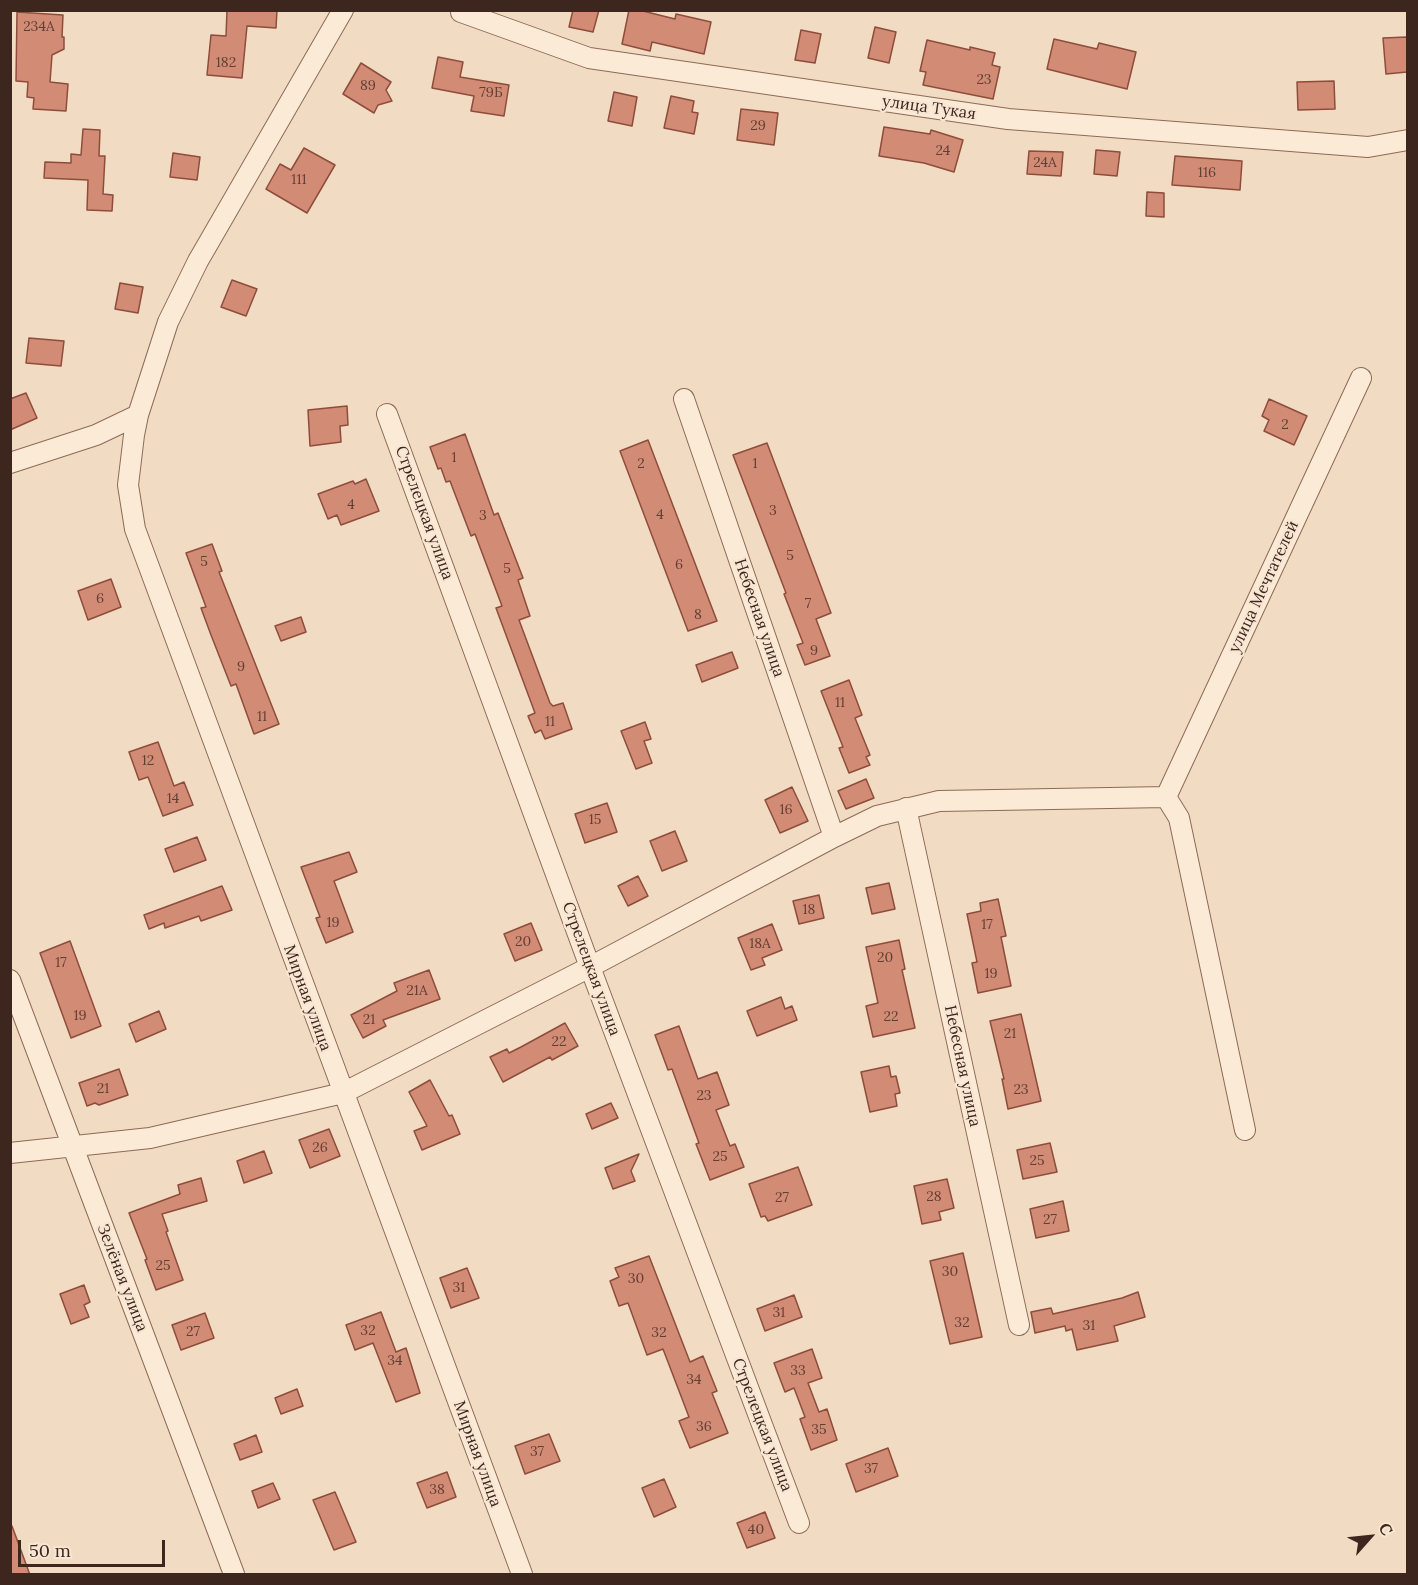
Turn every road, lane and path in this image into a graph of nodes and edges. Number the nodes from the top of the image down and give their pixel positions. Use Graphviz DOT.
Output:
graph roads {
  1 [pos="343,10"];
  2 [pos="461,10"];
  3 [pos="1407,140"];
  4 [pos="1361,378"];
  5 [pos="684,399"];
  6 [pos="387,414"];
  7 [pos="138,415"];
  8 [pos="10,463"];
  9 [pos="1166,796"];
  10 [pos="906,808"];
  11 [pos="834,837"];
  12 [pos="590,967"];
  13 [pos="10,980"];
  14 [pos="343,1094"];
  15 [pos="1245,1130"];
  16 [pos="72,1146"];
  17 [pos="10,1153"];
  18 [pos="1019,1324"];
  19 [pos="799,1523"];
  20 [pos="234,1575"];
  21 [pos="522,1575"];
  1 -- 7 [label="street, Мирная улица"];
  2 -- 3 [label="street, улица Тукая"];
  4 -- 9 [label="street, улица Мечтателей"];
  5 -- 11 [label="street, Небесная улица"];
  6 -- 12 [label="street, Стрелецкая улица"];
  7 -- 8 [label="street"];
  7 -- 14 [label="street, Мирная улица"];
  9 -- 10 [label="street"];
  9 -- 15 [label="street"];
  10 -- 11 [label="street"];
  10 -- 18 [label="street, Небесная улица"];
  11 -- 12 [label="street"];
  12 -- 14 [label="street"];
  12 -- 19 [label="street, Стрелецкая улица"];
  13 -- 16 [label="street, Зелёная улица"];
  14 -- 16 [label="street"];
  14 -- 21 [label="street, Мирная улица"];
  16 -- 17 [label="street"];
  16 -- 20 [label="street, Зелёная улица"];
}
